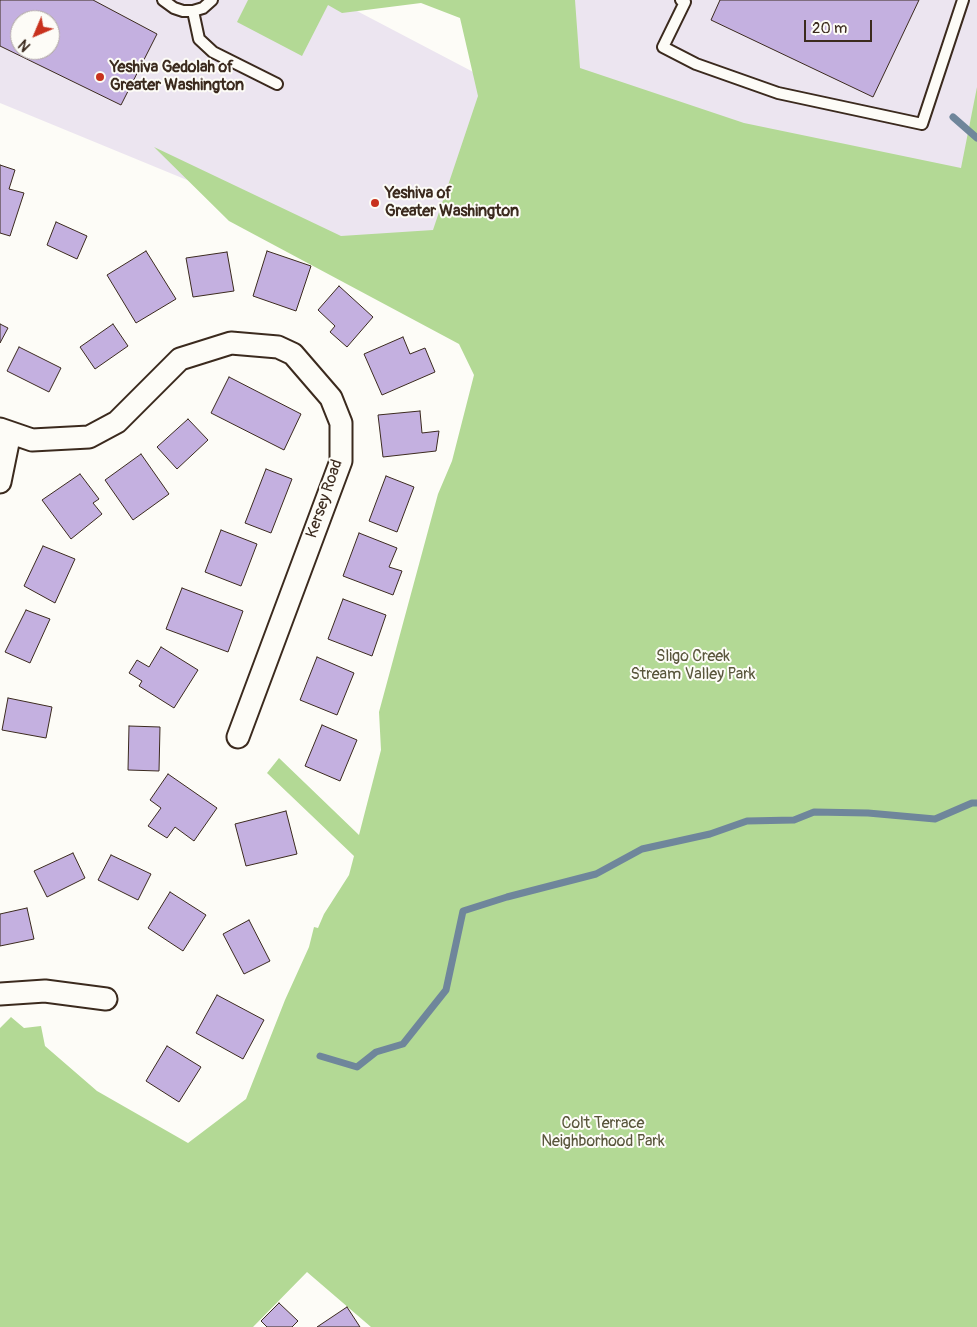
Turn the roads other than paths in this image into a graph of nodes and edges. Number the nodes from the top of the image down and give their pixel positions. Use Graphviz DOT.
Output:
graph roads {
  1 [pos="163,0"];
  2 [pos="212,0"];
  3 [pos="681,0"];
  4 [pos="963,0"];
  5 [pos="193,11"];
  6 [pos="277,84"];
  7 [pos="5,431"];
  8 [pos="0,482"];
  9 [pos="238,736"];
  10 [pos="0,994"];
  11 [pos="106,999"];
  1 -- 5 [label="lane"];
  2 -- 5 [label="lane"];
  3 -- 4 [label="lane"];
  5 -- 6 [label="lane"];
  7 -- 8 [label="street"];
  7 -- 9 [label="street, Kersey Road"];
  10 -- 11 [label="street"];
}
